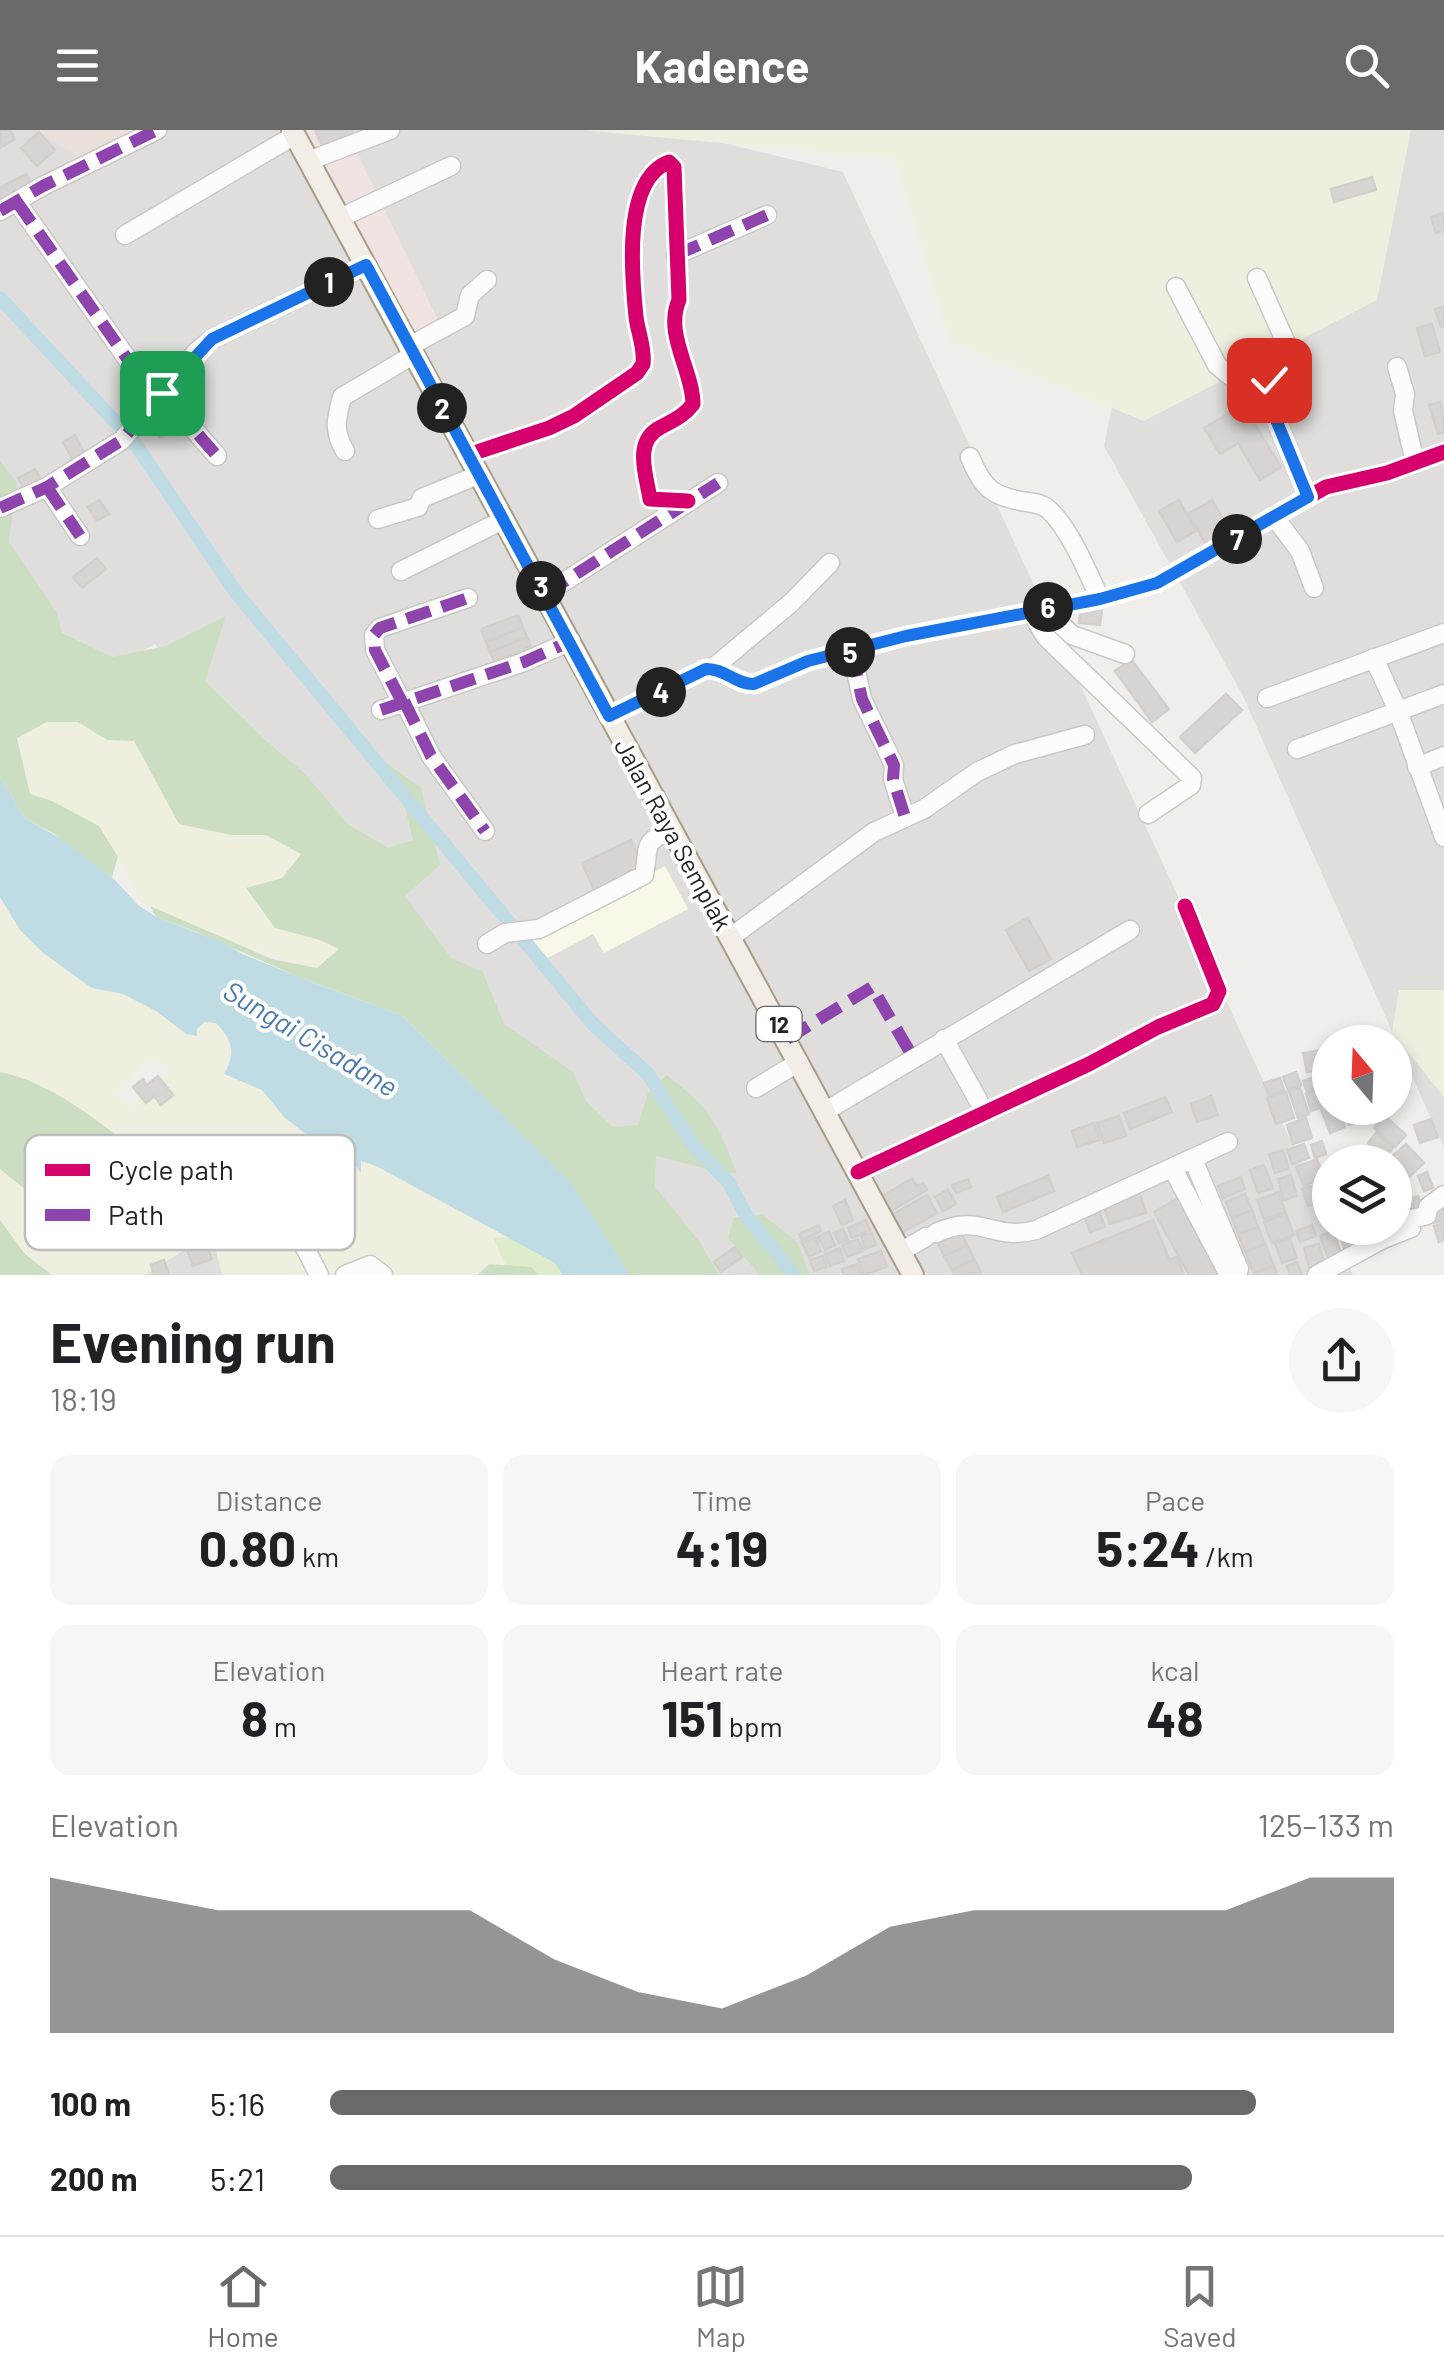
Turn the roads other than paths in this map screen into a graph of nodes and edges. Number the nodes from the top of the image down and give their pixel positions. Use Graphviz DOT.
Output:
graph roads {
  1 [pos="157,130"];
  2 [pos="390,130"];
  3 [pos="293,132"];
  4 [pos="308,161"];
  5 [pos="451,166"];
  6 [pos="18,202"];
  7 [pos="0,211"];
  8 [pos="767,215"];
  9 [pos="340,218"];
  10 [pos="125,235"];
  11 [pos="676,255"];
  12 [pos="366,265"];
  13 [pos="1257,278"];
  14 [pos="487,280"];
  15 [pos="1176,288"];
  16 [pos="410,351"];
  17 [pos="1397,367"];
  18 [pos="1264,386"];
  19 [pos="162,393"];
  20 [pos="345,451"];
  21 [pos="1444,452"];
  22 [pos="468,455"];
  23 [pos="217,456"];
  24 [pos="970,457"];
  25 [pos="1415,462"];
  26 [pos="478,475"];
  27 [pos="718,483"];
  28 [pos="47,487"];
  29 [pos="1308,497"];
  30 [pos="688,501"];
  31 [pos="0,508"];
  32 [pos="1274,518"];
  33 [pos="378,520"];
  34 [pos="503,520"];
  35 [pos="80,536"];
  36 [pos="830,563"];
  37 [pos="401,571"];
  38 [pos="1314,588"];
  39 [pos="545,594"];
  40 [pos="468,598"];
  41 [pos="1100,599"];
  42 [pos="1036,610"];
  43 [pos="1444,633"];
  44 [pos="571,641"];
  45 [pos="852,652"];
  46 [pos="1125,654"];
  47 [pos="1374,658"];
  48 [pos="713,668"];
  49 [pos="1444,694"];
  50 [pos="1267,698"];
  51 [pos="403,702"];
  52 [pos="381,710"];
  53 [pos="1398,711"];
  54 [pos="609,716"];
  55 [pos="1085,735"];
  56 [pos="1297,750"];
  57 [pos="1444,756"];
  58 [pos="1417,766"];
  59 [pos="1148,814"];
  60 [pos="1440,815"];
  61 [pos="905,817"];
  62 [pos="670,830"];
  63 [pos="486,831"];
  64 [pos="1444,837"];
  65 [pos="1185,906"];
  66 [pos="1130,930"];
  67 [pos="731,937"];
  68 [pos="487,944"];
  69 [pos="944,1039"];
  70 [pos="800,1062"];
  71 [pos="756,1088"];
  72 [pos="978,1100"];
  73 [pos="824,1112"];
  74 [pos="1228,1142"];
  75 [pos="1193,1159"];
  76 [pos="1173,1168"];
  77 [pos="858,1172"];
  78 [pos="1444,1196"];
  79 [pos="306,1250"];
  80 [pos="900,1252"];
  81 [pos="318,1275"];
  82 [pos="345,1275"];
  83 [pos="383,1275"];
  84 [pos="913,1275"];
  85 [pos="1229,1275"];
  86 [pos="1237,1275"];
  87 [pos="1318,1275"];
  1 -- 6 [label="street"];
  2 -- 4 [label="street"];
  3 -- 4 [label="main road, Jalan Raya Semplak / 12"];
  3 -- 10 [label="street"];
  4 -- 9 [label="main road, Jalan Raya Semplak / 12"];
  5 -- 9 [label="street"];
  6 -- 7 [label="street"];
  6 -- 19 [label="street"];
  8 -- 11 [label="street"];
  9 -- 12 [label="main road, Jalan Raya Semplak / 12"];
  11 -- 22 [label="street"];
  11 -- 30 [label="street"];
  12 -- 16 [label="main road, Jalan Raya Semplak / 12"];
  12 -- 19 [label="street"];
  13 -- 18 [label="street"];
  14 -- 16 [label="street"];
  15 -- 18 [label="street"];
  16 -- 20 [label="street"];
  16 -- 22 [label="main road, Jalan Raya Semplak / 12"];
  17 -- 25 [label="street"];
  18 -- 29 [label="street"];
  19 -- 23 [label="street"];
  19 -- 28 [label="street"];
  21 -- 25 [label="street"];
  22 -- 26 [label="main road, Jalan Raya Semplak / 12"];
  24 -- 41 [label="street"];
  25 -- 29 [label="street"];
  26 -- 33 [label="street"];
  26 -- 34 [label="main road, Jalan Raya Semplak / 12"];
  27 -- 30 [label="street"];
  28 -- 31 [label="street"];
  28 -- 35 [label="street"];
  29 -- 32 [label="street"];
  30 -- 39 [label="street"];
  32 -- 38 [label="street"];
  32 -- 41 [label="street"];
  34 -- 37 [label="street"];
  34 -- 39 [label="main road, Jalan Raya Semplak / 12"];
  36 -- 48 [label="street"];
  39 -- 44 [label="main road, Jalan Raya Semplak / 12"];
  40 -- 51 [label="street"];
  41 -- 42 [label="street"];
  42 -- 45 [label="street"];
  42 -- 46 [label="street"];
  42 -- 59 [label="street"];
  43 -- 47 [label="street"];
  44 -- 51 [label="street"];
  44 -- 54 [label="main road, Jalan Raya Semplak / 12"];
  45 -- 48 [label="street"];
  45 -- 61 [label="street"];
  47 -- 50 [label="street"];
  47 -- 53 [label="street"];
  48 -- 54 [label="street"];
  49 -- 53 [label="street"];
  51 -- 52 [label="street"];
  51 -- 63 [label="street"];
  53 -- 56 [label="street"];
  53 -- 58 [label="street"];
  54 -- 62 [label="main road, Jalan Raya Semplak / 12"];
  55 -- 61 [label="street"];
  57 -- 58 [label="street"];
  58 -- 60 [label="street"];
  60 -- 64 [label="street"];
  61 -- 67 [label="street"];
  62 -- 67 [label="main road, Jalan Raya Semplak / 12"];
  62 -- 68 [label="street"];
  65 -- 77 [label="street"];
  66 -- 69 [label="street"];
  67 -- 70 [label="main road, Jalan Raya Semplak / 12"];
  69 -- 72 [label="street"];
  69 -- 73 [label="street"];
  70 -- 71 [label="street"];
  70 -- 73 [label="main road, Jalan Raya Semplak / 12"];
  73 -- 77 [label="main road, Jalan Raya Semplak / 12"];
  74 -- 75 [label="street"];
  75 -- 76 [label="street"];
  75 -- 86 [label="street"];
  76 -- 80 [label="street"];
  76 -- 85 [label="street"];
  77 -- 80 [label="main road, Jalan Raya Semplak / 12"];
  78 -- 87 [label="street"];
  79 -- 81 [label="street"];
  80 -- 84 [label="main road, Jalan Raya Semplak / 12"];
  82 -- 83 [label="street"];
}
